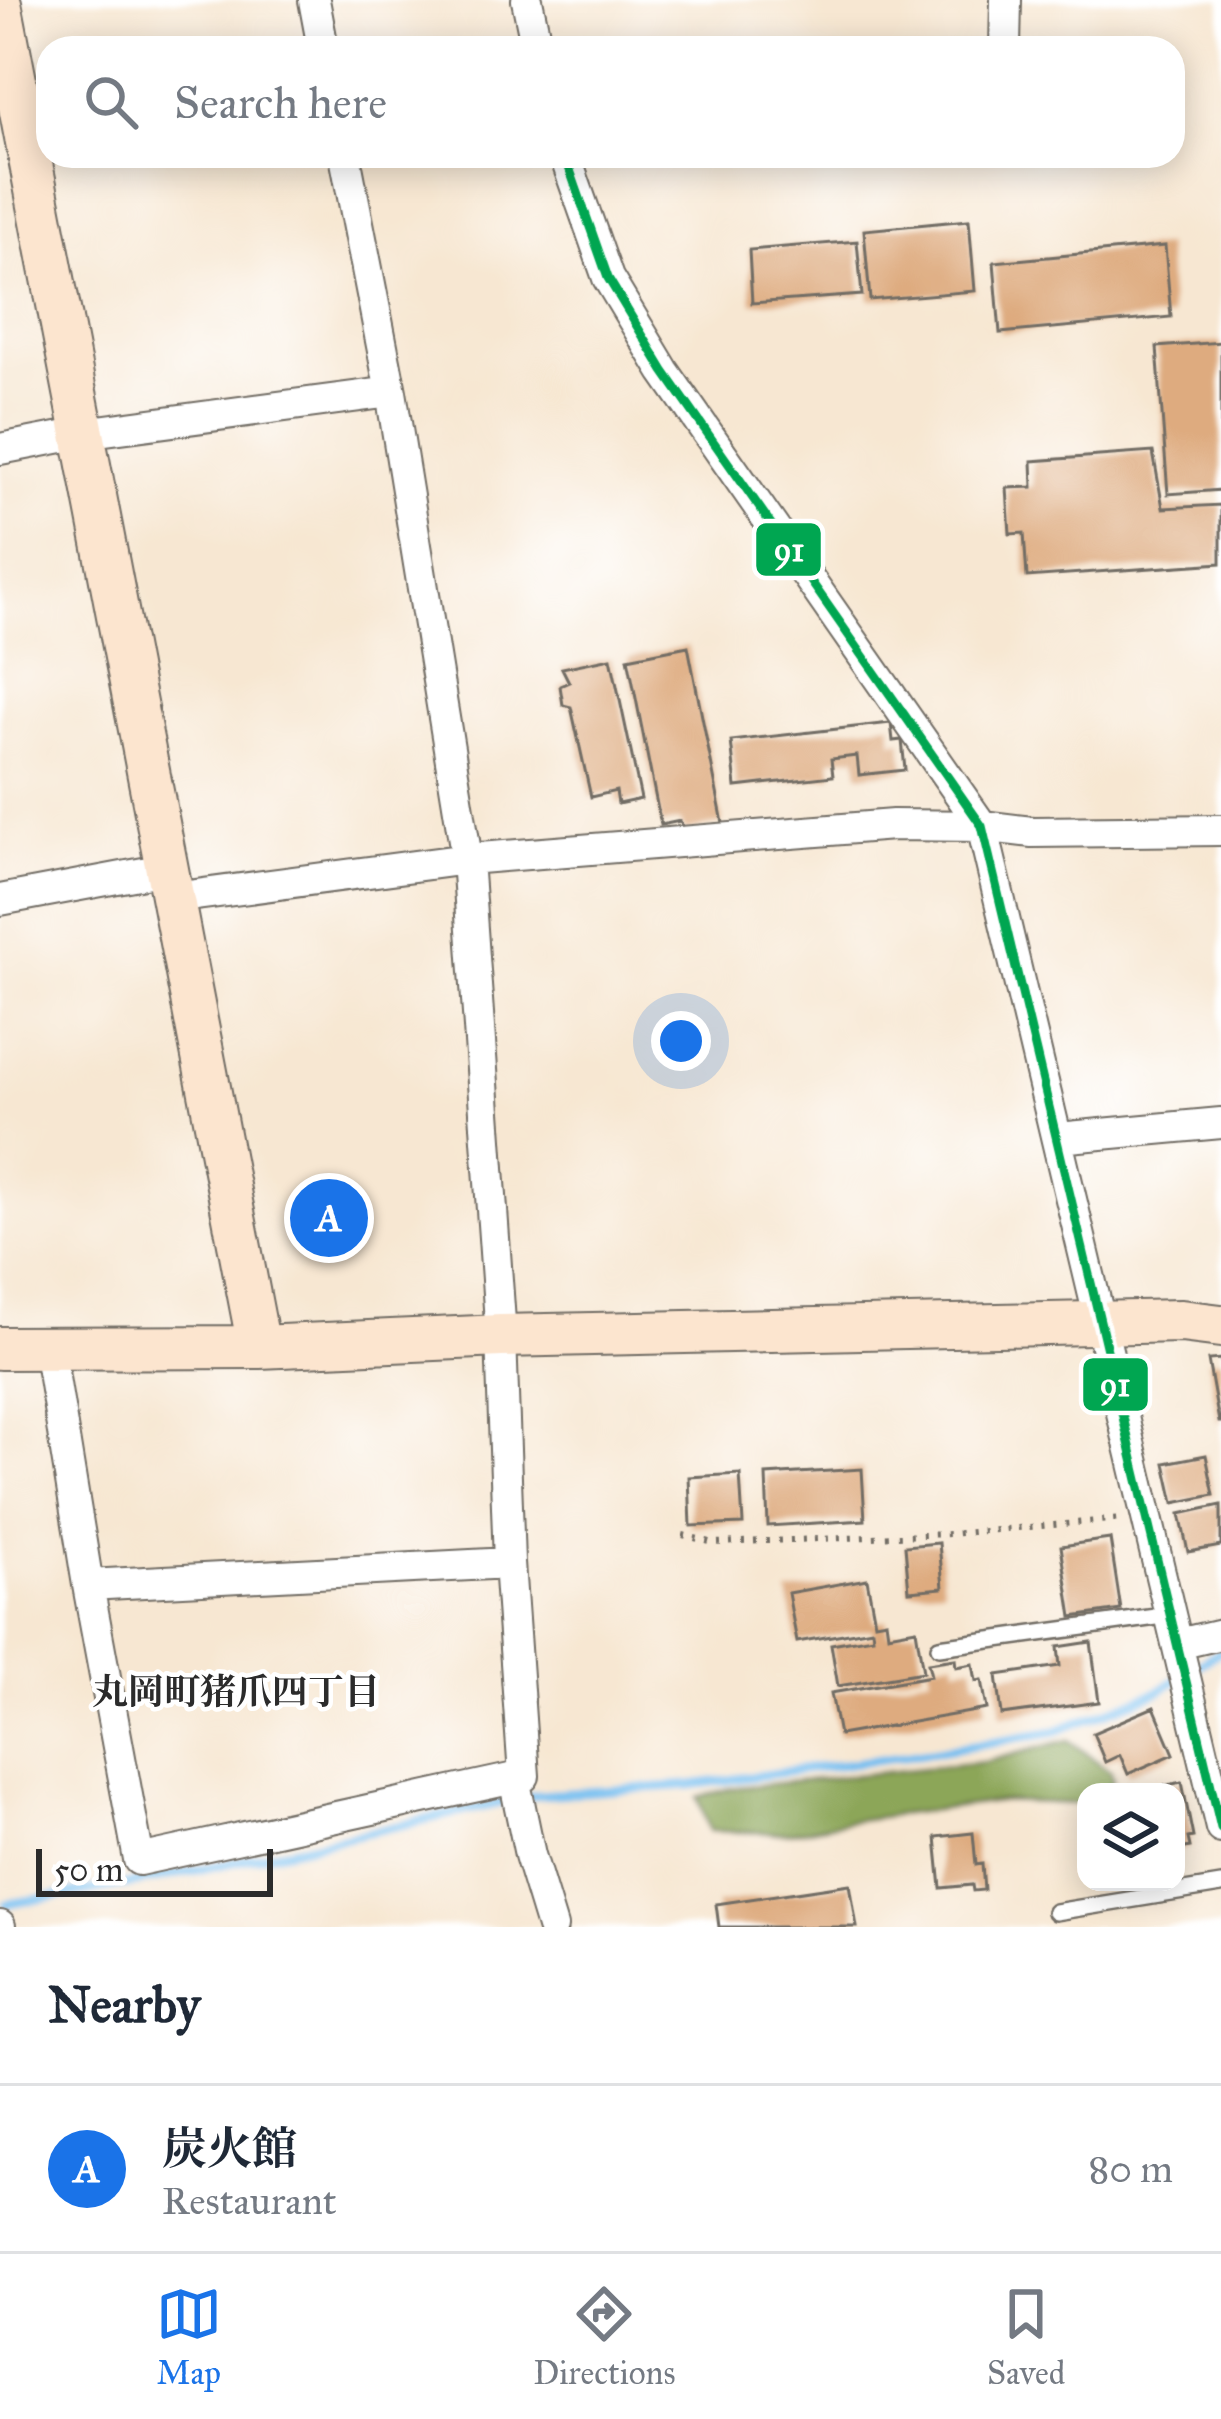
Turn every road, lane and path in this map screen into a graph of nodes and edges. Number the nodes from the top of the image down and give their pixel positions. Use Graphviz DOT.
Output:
graph roads {
  1 [pos="314,0"];
  2 [pos="526,0"];
  3 [pos="1006,0"];
  4 [pos="0,3"];
  5 [pos="321,36"];
  6 [pos="535,36"];
  7 [pos="1005,36"];
  8 [pos="346,168"];
  9 [pos="576,168"];
  10 [pos="391,392"];
  11 [pos="82,433"];
  12 [pos="0,449"];
  13 [pos="982,826"];
  14 [pos="1221,830"];
  15 [pos="467,859"];
  16 [pos="169,884"];
  17 [pos="0,900"];
  18 [pos="1221,1123"];
  19 [pos="1058,1138"];
  20 [pos="1103,1323"];
  21 [pos="1221,1326"];
  22 [pos="501,1336"];
  23 [pos="49,1347"];
  24 [pos="259,1347"];
  25 [pos="0,1348"];
  26 [pos="1148,1516"];
  27 [pos="683,1535"];
  28 [pos="509,1563"];
  29 [pos="88,1585"];
  30 [pos="1174,1630"];
  31 [pos="1221,1634"];
  32 [pos="939,1647"];
  33 [pos="1209,1721"];
  34 [pos="514,1778"];
  35 [pos="1221,1828"];
  36 [pos="1221,1885"];
  37 [pos="1055,1912"];
  38 [pos="552,1927"];
  1 -- 5 [label="street"];
  2 -- 6 [label="street"];
  3 -- 7 [label="street"];
  4 -- 11 [label="street"];
  8 -- 10 [label="street"];
  9 -- 13 [label="street"];
  10 -- 11 [label="street"];
  10 -- 15 [label="street"];
  11 -- 12 [label="street"];
  11 -- 16 [label="street"];
  13 -- 14 [label="street"];
  13 -- 15 [label="street"];
  13 -- 19 [label="street"];
  15 -- 16 [label="street"];
  15 -- 22 [label="street"];
  16 -- 17 [label="street"];
  16 -- 24 [label="street"];
  18 -- 19 [label="street"];
  19 -- 20 [label="street"];
  20 -- 21 [label="street"];
  20 -- 22 [label="street"];
  20 -- 26 [label="street"];
  22 -- 24 [label="street"];
  22 -- 28 [label="street"];
  23 -- 24 [label="street"];
  23 -- 25 [label="street"];
  23 -- 29 [label="street"];
  26 -- 27 [label="path"];
  26 -- 30 [label="street"];
  28 -- 29 [label="street"];
  28 -- 34 [label="street"];
  29 -- 34 [label="street"];
  30 -- 31 [label="street"];
  30 -- 32 [label="lane"];
  30 -- 33 [label="street"];
  33 -- 35 [label="street"];
  34 -- 38 [label="street"];
  36 -- 37 [label="lane"];
}
